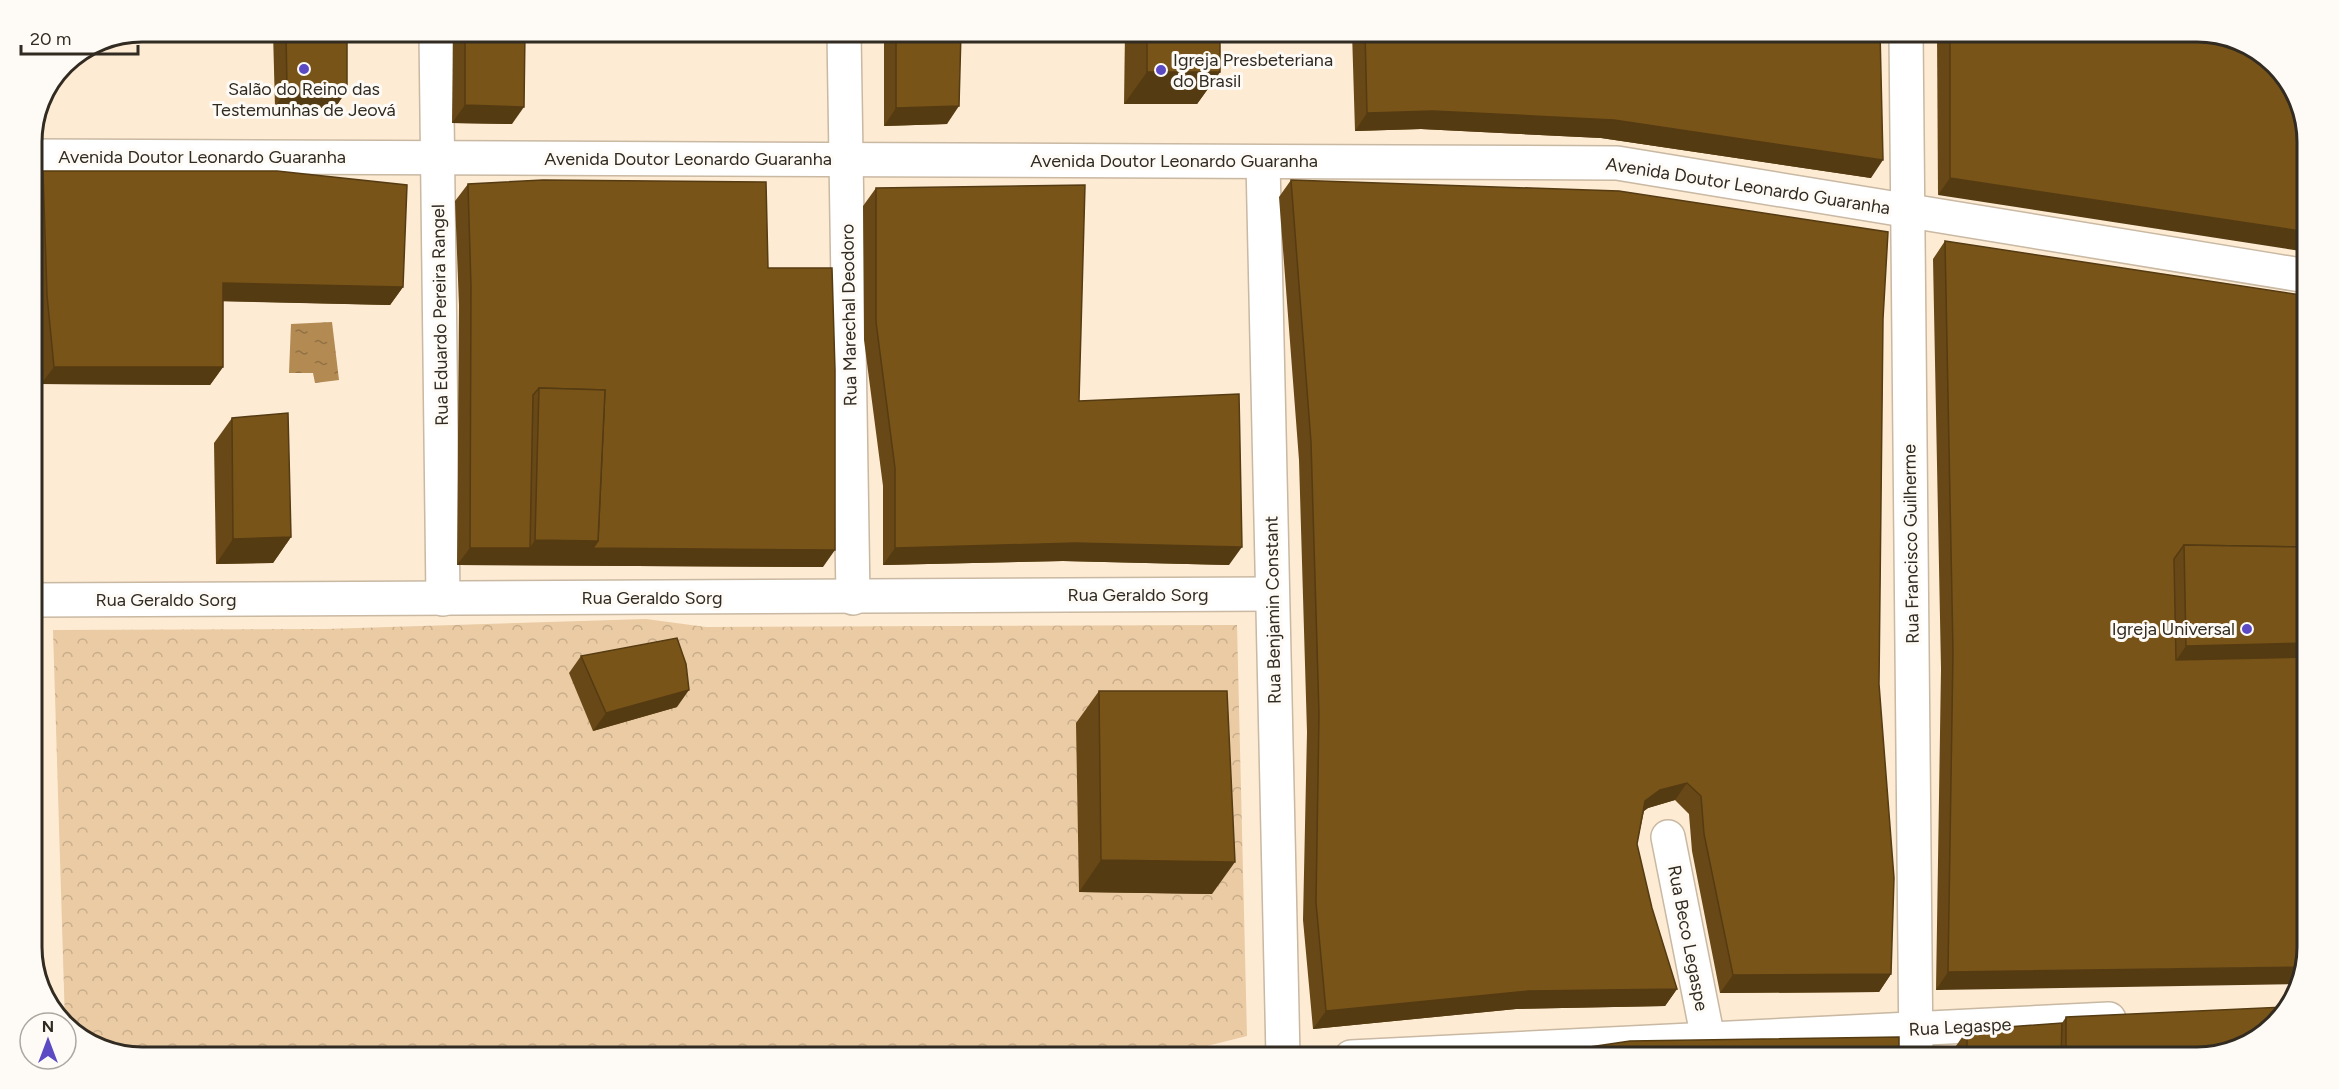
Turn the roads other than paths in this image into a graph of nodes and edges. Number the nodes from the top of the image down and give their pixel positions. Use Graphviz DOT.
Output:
graph roads {
  1 [pos="436,42"];
  2 [pos="844,42"];
  3 [pos="1906,42"];
  4 [pos="42,156"];
  5 [pos="438,158"];
  6 [pos="847,160"];
  7 [pos="1263,162"];
  8 [pos="1907,211"];
  9 [pos="2297,274"];
  10 [pos="1272,594"];
  11 [pos="443,598"];
  12 [pos="853,598"];
  13 [pos="42,600"];
  14 [pos="1668,837"];
  15 [pos="2140,1018"];
  16 [pos="1708,1040"];
  17 [pos="1916,1043"];
  18 [pos="1283,1047"];
  19 [pos="1569,1047"];
  1 -- 5 [label="street, Rua Eduardo Pereira Rangel"];
  2 -- 6 [label="street, Rua Marechal Deodoro"];
  3 -- 8 [label="street, Rua Francisco Guilherme"];
  4 -- 5 [label="street, Avenida Doutor Leonardo Guaranha"];
  5 -- 6 [label="street, Avenida Doutor Leonardo Guaranha"];
  5 -- 11 [label="street, Rua Eduardo Pereira Rangel"];
  6 -- 7 [label="street, Avenida Doutor Leonardo Guaranha"];
  6 -- 12 [label="street, Rua Marechal Deodoro"];
  7 -- 8 [label="street, Avenida Doutor Leonardo Guaranha"];
  7 -- 10 [label="street, Rua Benjamin Constant"];
  8 -- 9 [label="street, Avenida Doutor Leonardo Guaranha"];
  8 -- 17 [label="street, Rua Francisco Guilherme"];
  10 -- 12 [label="street, Rua Geraldo Sorg"];
  10 -- 18 [label="street, Rua Benjamin Constant"];
  11 -- 12 [label="street, Rua Geraldo Sorg"];
  11 -- 13 [label="street, Rua Geraldo Sorg"];
  14 -- 16 [label="street, Rua Beco Legaspe"];
  15 -- 17 [label="street, Rua Legaspe"];
  16 -- 17 [label="street, Rua Legaspe"];
  16 -- 19 [label="street, Rua Legaspe"];
}
